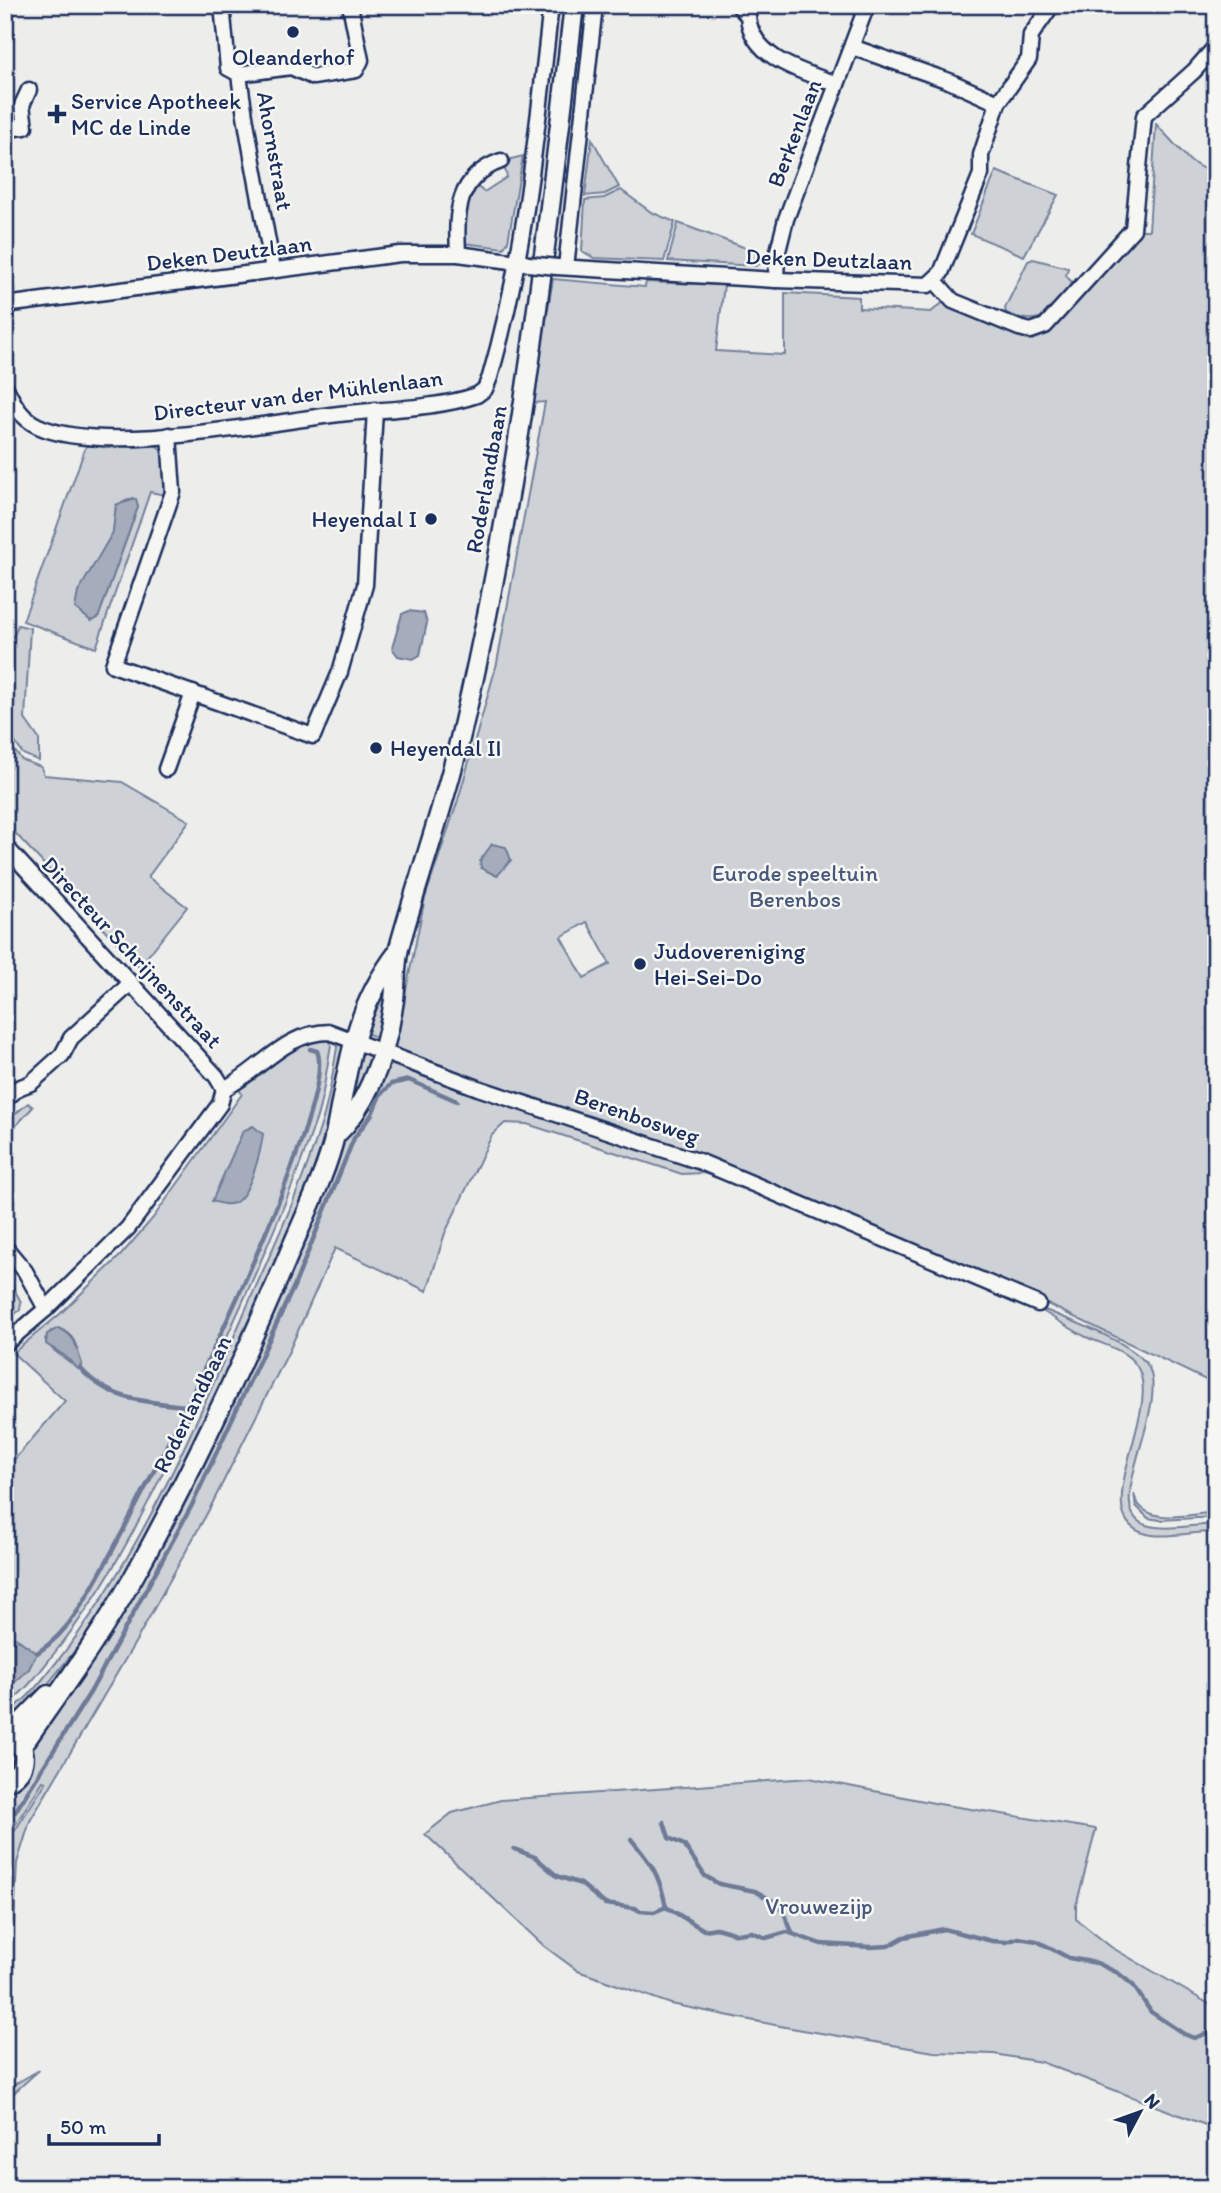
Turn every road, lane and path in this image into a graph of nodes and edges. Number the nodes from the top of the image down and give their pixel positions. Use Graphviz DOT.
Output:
graph roads {
  1 [pos="222,5"];
  2 [pos="350,5"];
  3 [pos="551,5"];
  4 [pos="574,5"];
  5 [pos="595,5"];
  6 [pos="738,5"];
  7 [pos="867,5"];
  8 [pos="1052,5"];
  9 [pos="1216,46"];
  10 [pos="852,47"];
  11 [pos="239,74"];
  12 [pos="837,84"];
  13 [pos="29,90"];
  14 [pos="998,103"];
  15 [pos="5,129"];
  16 [pos="501,161"];
  17 [pos="458,254"];
  18 [pos="523,263"];
  19 [pos="562,267"];
  20 [pos="273,270"];
  21 [pos="776,280"];
  22 [pos="935,281"];
  23 [pos="5,305"];
  24 [pos="5,386"];
  25 [pos="375,410"];
  26 [pos="169,435"];
  27 [pos="193,693"];
  28 [pos="166,769"];
  29 [pos="5,846"];
  30 [pos="398,952"];
  31 [pos="131,983"];
  32 [pos="354,1040"];
  33 [pos="381,1052"];
  34 [pos="224,1089"];
  35 [pos="5,1100"];
  36 [pos="334,1137"];
  37 [pos="5,1247"];
  38 [pos="1038,1304"];
  39 [pos="46,1310"];
  40 [pos="5,1344"];
  41 [pos="12,1738"];
  42 [pos="5,1782"];
  1 -- 11 [label="street, Ahornstraat"];
  2 -- 11 [label="street"];
  3 -- 18 [label="street, Directeur van der Mühlenlaan"];
  4 -- 30 [label="main road, Roderlandbaan"];
  5 -- 19 [label="street"];
  6 -- 12 [label="street"];
  7 -- 10 [label="street, Berkenlaan"];
  8 -- 14 [label="street, Deken Deutzlaan"];
  9 -- 22 [label="street"];
  10 -- 12 [label="street, Berkenlaan"];
  10 -- 14 [label="street"];
  11 -- 20 [label="street, Ahornstraat"];
  12 -- 21 [label="street, Berkenlaan"];
  13 -- 15 [label="street"];
  14 -- 22 [label="street, Deken Deutzlaan"];
  16 -- 17 [label="street"];
  17 -- 18 [label="street, Deken Deutzlaan"];
  17 -- 20 [label="street, Deken Deutzlaan"];
  18 -- 19 [label="street, Deken Deutzlaan, bridge"];
  18 -- 25 [label="street, Directeur van der Mühlenlaan"];
  19 -- 21 [label="street, Deken Deutzlaan"];
  20 -- 23 [label="street, Deken Deutzlaan"];
  21 -- 22 [label="street, Deken Deutzlaan"];
  24 -- 26 [label="street, Directeur van der Mühlenlaan"];
  25 -- 26 [label="street, Directeur van der Mühlenlaan"];
  25 -- 27 [label="street"];
  26 -- 27 [label="street"];
  27 -- 28 [label="street"];
  29 -- 31 [label="street, Directeur Schrijnenstraat"];
  30 -- 32 [label="main road, Roderlandbaan"];
  30 -- 33 [label="main road, Roderlandbaan"];
  31 -- 34 [label="street, Directeur Schrijnenstraat"];
  31 -- 35 [label="street"];
  32 -- 33 [label="street, Berenbosweg"];
  32 -- 34 [label="street, Berenbosweg"];
  32 -- 36 [label="main road, Roderlandbaan"];
  33 -- 36 [label="main road, Roderlandbaan"];
  33 -- 38 [label="street, Berenbosweg"];
  34 -- 39 [label="street"];
  36 -- 41 [label="main road, Roderlandbaan"];
  37 -- 39 [label="street"];
  39 -- 40 [label="street"];
  41 -- 42 [label="main road, Roderlandbaan"];
}
